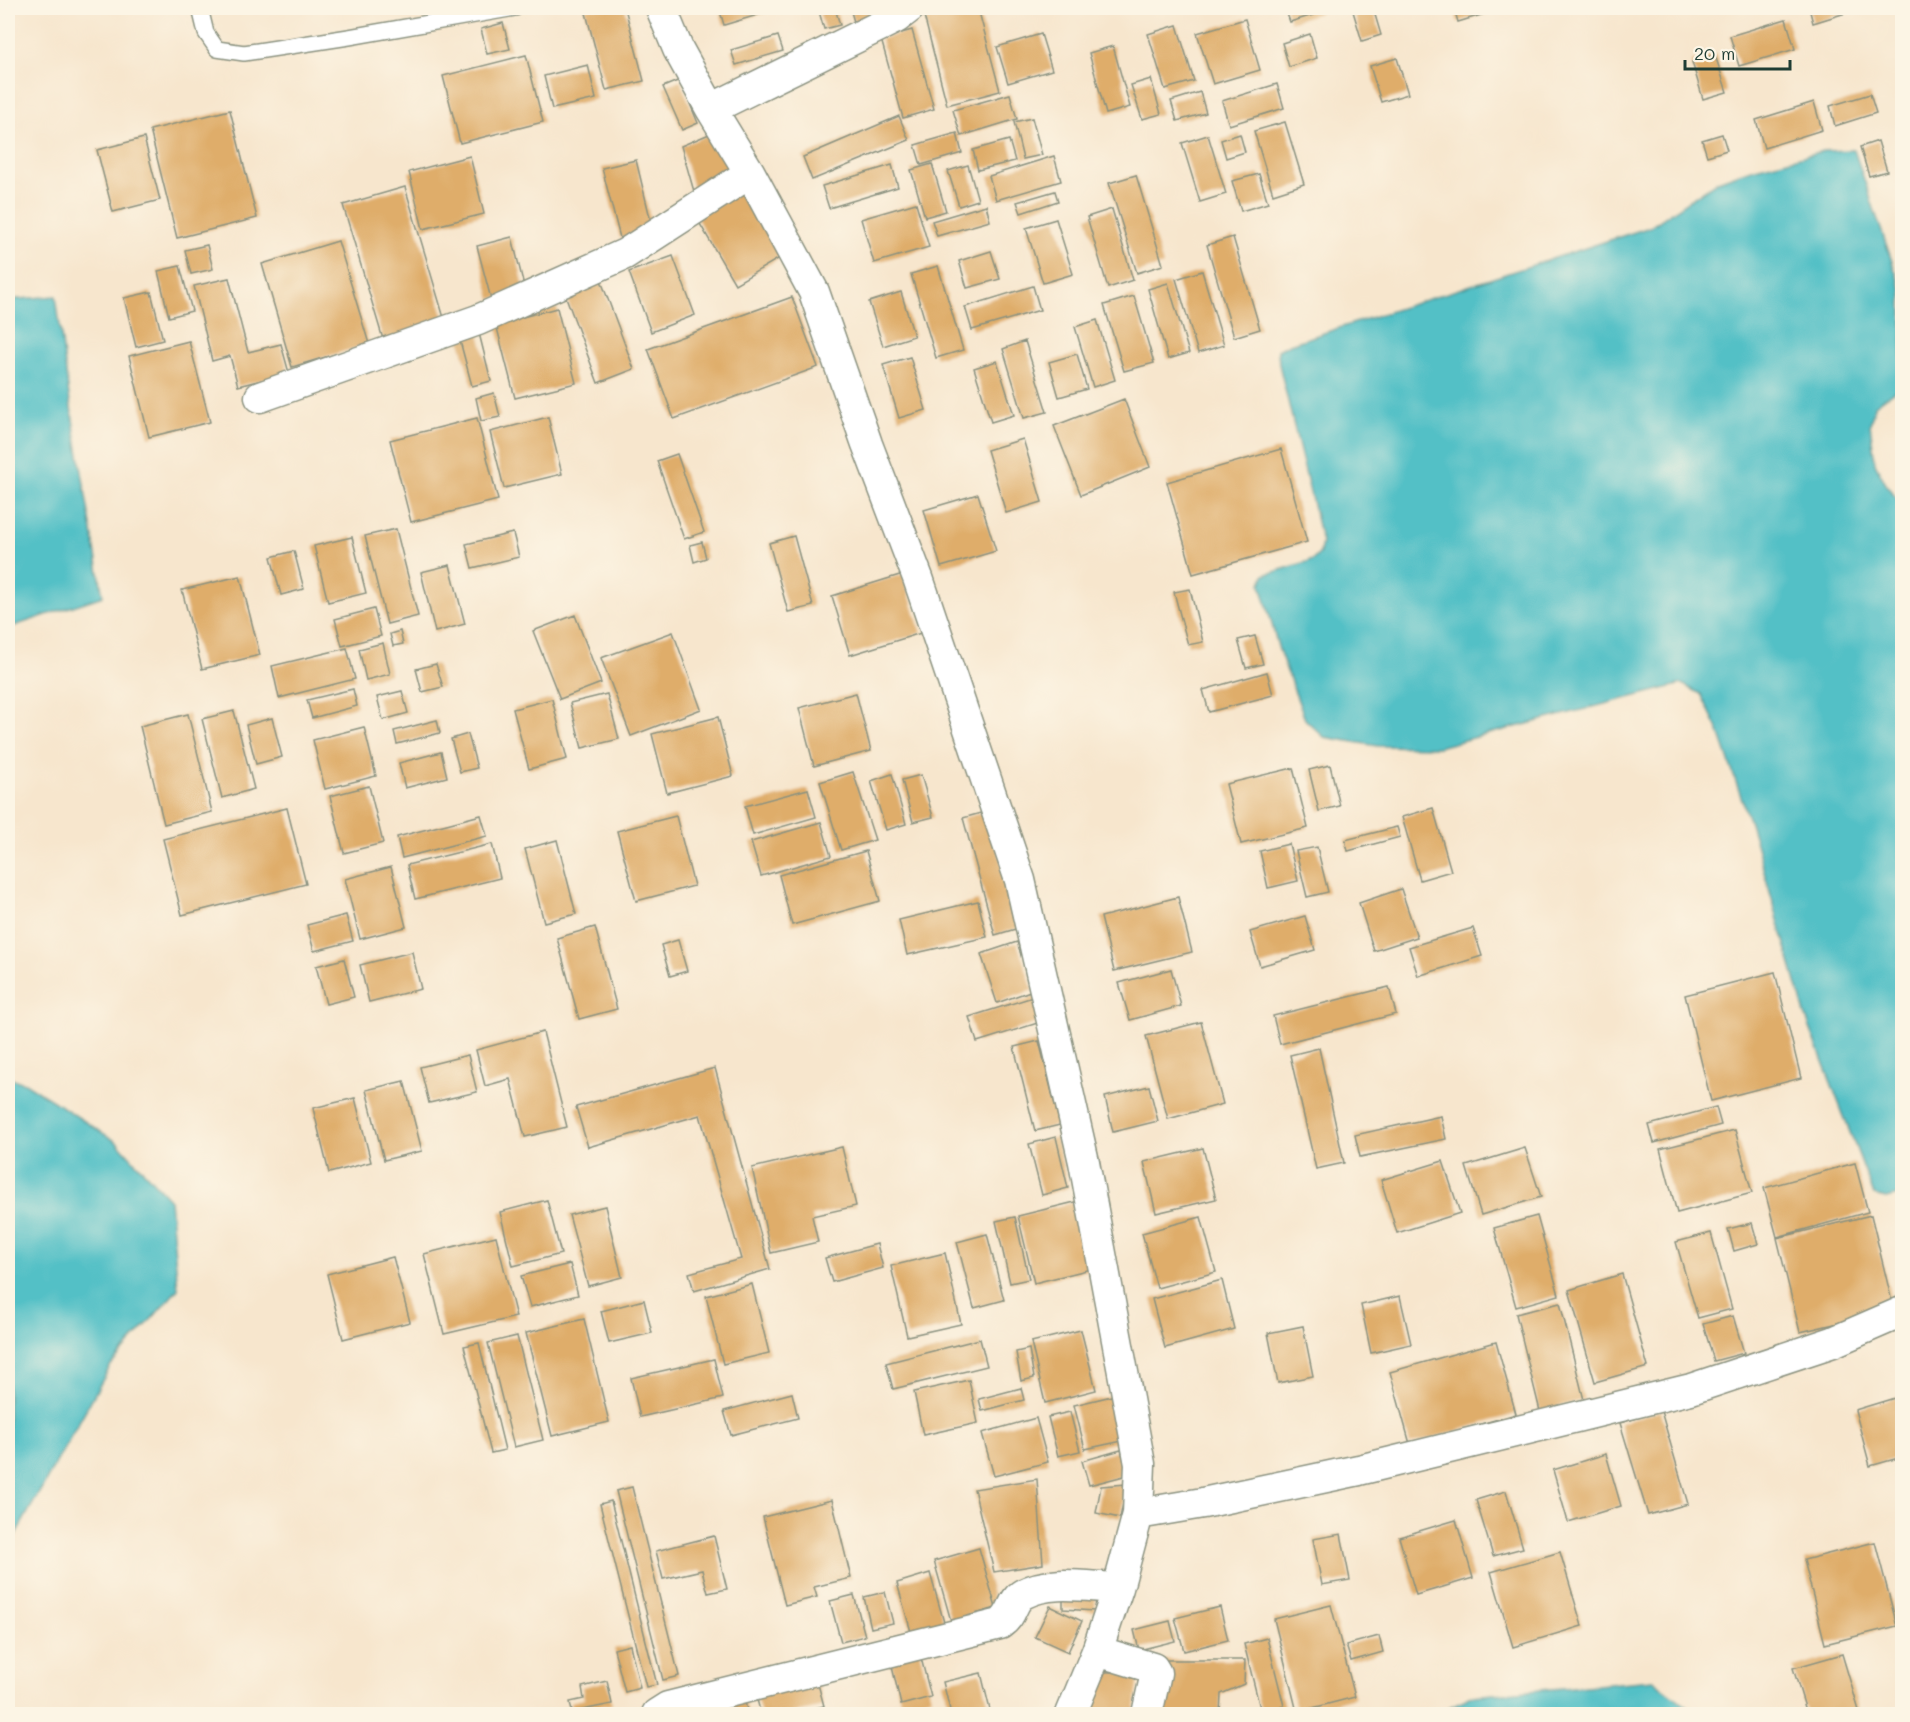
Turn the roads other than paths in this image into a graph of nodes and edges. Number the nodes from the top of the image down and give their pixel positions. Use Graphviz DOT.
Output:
graph roads {
  1 [pos="200,8"];
  2 [pos="515,8"];
  3 [pos="661,8"];
  4 [pos="909,8"];
  5 [pos="711,109"];
  6 [pos="750,173"];
  7 [pos="260,397"];
  8 [pos="1902,1312"];
  9 [pos="1138,1514"];
  10 [pos="1118,1588"];
  11 [pos="1097,1651"];
  12 [pos="657,1714"];
  13 [pos="1071,1714"];
  14 [pos="1147,1714"];
  1 -- 2 [label="lane"];
  3 -- 5 [label="street"];
  4 -- 5 [label="street"];
  5 -- 6 [label="street"];
  6 -- 7 [label="street"];
  6 -- 9 [label="street"];
  8 -- 9 [label="street"];
  9 -- 10 [label="street"];
  10 -- 11 [label="street"];
  10 -- 12 [label="street"];
  11 -- 13 [label="street"];
  11 -- 14 [label="street"];
}
